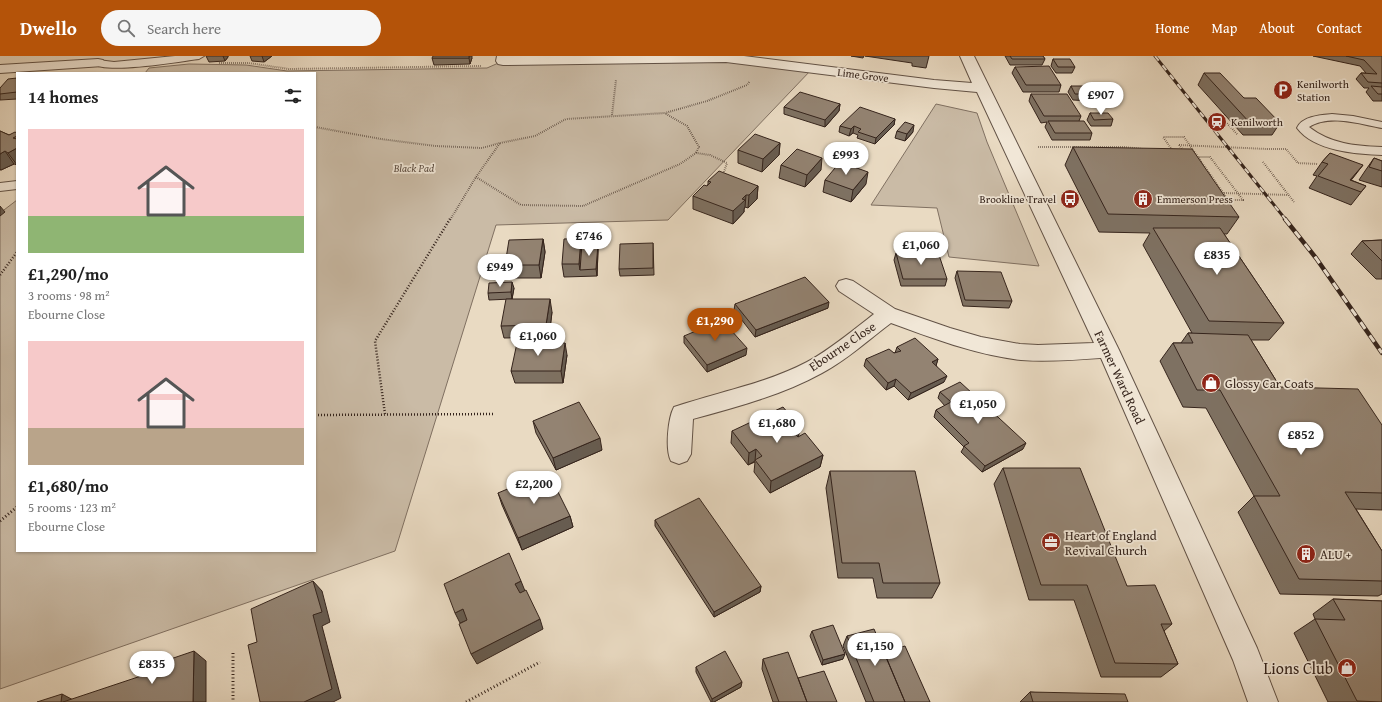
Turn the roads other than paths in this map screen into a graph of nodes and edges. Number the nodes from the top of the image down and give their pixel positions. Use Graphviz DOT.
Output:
graph roads {
  1 [pos="967,56"];
  2 [pos="198,57"];
  3 [pos="726,57"];
  4 [pos="503,58"];
  5 [pos="98,63"];
  6 [pos="144,63"];
  7 [pos="0,69"];
  8 [pos="137,72"];
  9 [pos="983,88"];
  10 [pos="1382,125"];
  11 [pos="1382,151"];
  12 [pos="16,185"];
  13 [pos="0,186"];
  14 [pos="846,286"];
  15 [pos="888,314"];
  16 [pos="1108,350"];
  17 [pos="679,454"];
  18 [pos="1263,702"];
  1 -- 9 [label="street, Farmer Ward Road"];
  2 -- 6 [label="lane"];
  3 -- 4 [label="street, Lime Grove"];
  3 -- 9 [label="street, Lime Grove"];
  5 -- 6 [label="lane"];
  5 -- 7 [label="street"];
  6 -- 8 [label="lane"];
  9 -- 16 [label="street, Farmer Ward Road"];
  10 -- 11 [label="lane"];
  12 -- 13 [label="lane"];
  14 -- 15 [label="street, Ebourne Close"];
  15 -- 16 [label="street, Ebourne Close"];
  15 -- 17 [label="street, Ebourne Close"];
  16 -- 18 [label="street, Farmer Ward Road"];
}
